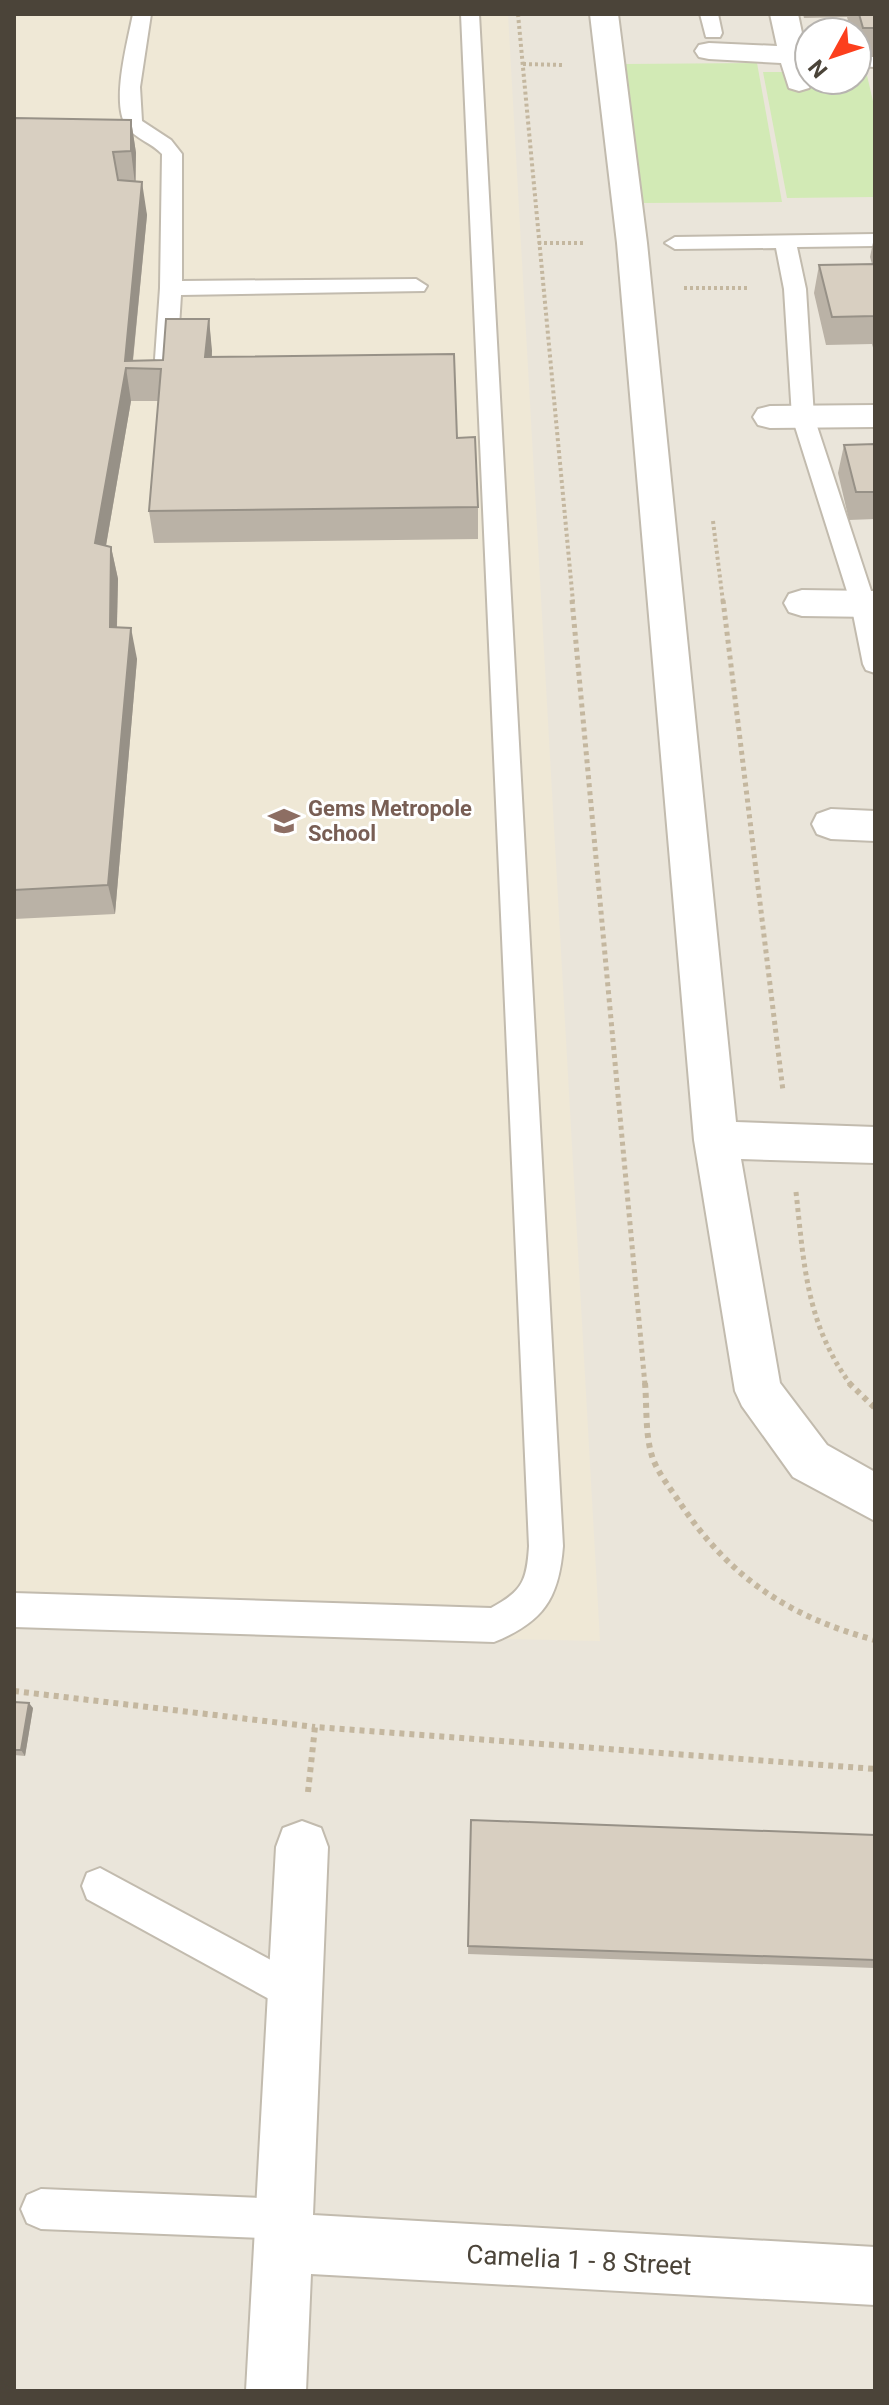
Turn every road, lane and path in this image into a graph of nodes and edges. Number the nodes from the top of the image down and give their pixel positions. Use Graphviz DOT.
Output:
graph roads {
  1 [pos="142,14"];
  2 [pos="470,14"];
  3 [pos="518,14"];
  4 [pos="604,14"];
  5 [pos="784,14"];
  6 [pos="710,33"];
  7 [pos="793,36"];
  8 [pos="793,53"];
  9 [pos="875,240"];
  10 [pos="675,243"];
  11 [pos="786,243"];
  12 [pos="416,286"];
  13 [pos="171,288"];
  14 [pos="684,288"];
  15 [pos="795,289"];
  16 [pos="686,304"];
  17 [pos="166,361"];
  18 [pos="875,416"];
  19 [pos="770,417"];
  20 [pos="803,417"];
  21 [pos="711,509"];
  22 [pos="802,603"];
  23 [pos="869,604"];
  24 [pos="875,664"];
  25 [pos="831,824"];
  26 [pos="875,826"];
  27 [pos="716,1140"];
  28 [pos="790,1142"];
  29 [pos="875,1145"];
  30 [pos="875,1408"];
  31 [pos="875,1498"];
  32 [pos="14,1610"];
  33 [pos="875,1640"];
  34 [pos="14,1691"];
  35 [pos="315,1727"];
  36 [pos="875,1769"];
  37 [pos="302,1847"];
  38 [pos="100,1886"];
  39 [pos="295,1993"];
  40 [pos="41,2209"];
  41 [pos="283,2231"];
  42 [pos="875,2276"];
  43 [pos="276,2391"];
  1 -- 13 [label="lane"];
  2 -- 32 [label="lane"];
  3 -- 33 [label="path"];
  4 -- 27 [label="street"];
  5 -- 7 [label="street"];
  6 -- 8 [label="street"];
  9 -- 11 [label="lane"];
  10 -- 11 [label="lane"];
  10 -- 14 [label="path"];
  11 -- 15 [label="lane"];
  12 -- 13 [label="lane"];
  13 -- 17 [label="lane"];
  14 -- 15 [label="path"];
  14 -- 16 [label="path"];
  15 -- 20 [label="lane"];
  18 -- 20 [label="street"];
  19 -- 20 [label="street"];
  20 -- 23 [label="lane"];
  21 -- 28 [label="path"];
  22 -- 23 [label="street"];
  23 -- 24 [label="lane"];
  25 -- 26 [label="street"];
  27 -- 28 [label="street"];
  27 -- 31 [label="street"];
  28 -- 29 [label="street"];
  28 -- 30 [label="path"];
  34 -- 35 [label="path"];
  35 -- 36 [label="path"];
  35 -- 37 [label="path"];
  37 -- 39 [label="street"];
  38 -- 39 [label="lane"];
  39 -- 41 [label="street"];
  40 -- 41 [label="lane"];
  41 -- 42 [label="street, Camelia 1 - 8 Street"];
  41 -- 43 [label="street"];
}
